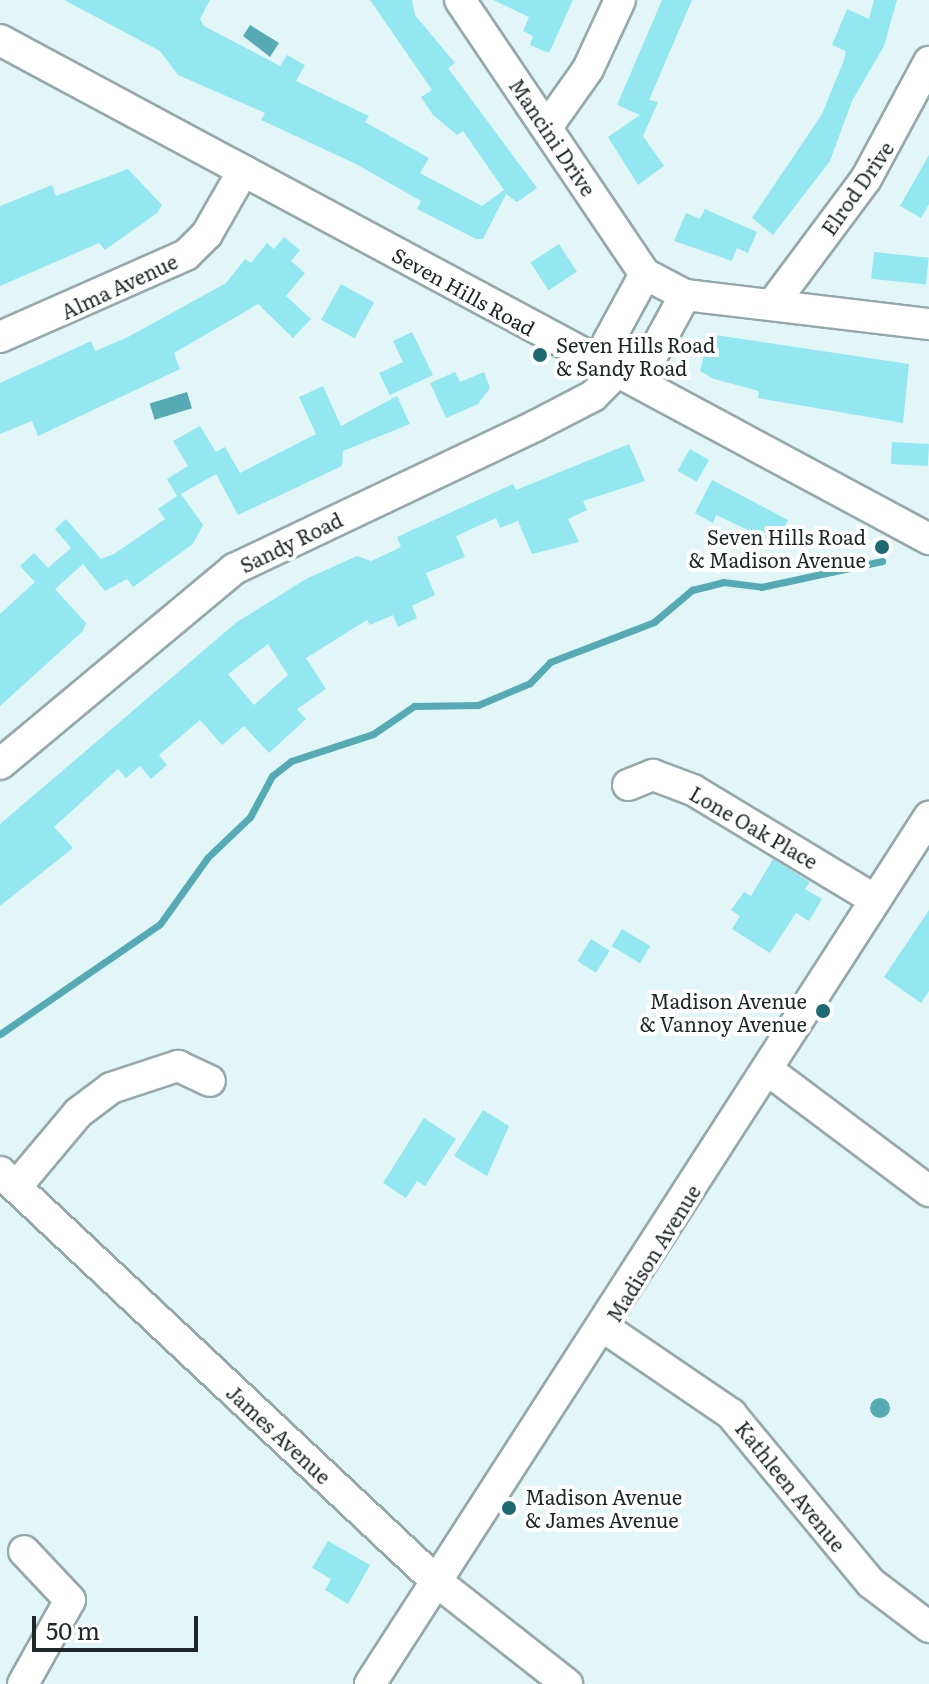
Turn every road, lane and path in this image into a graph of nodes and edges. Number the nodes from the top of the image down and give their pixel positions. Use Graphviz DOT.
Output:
graph roads {
  1 [pos="460,0"];
  2 [pos="620,0"];
  3 [pos="0,40"];
  4 [pos="929,62"];
  5 [pos="547,127"];
  6 [pos="243,171"];
  7 [pos="645,274"];
  8 [pos="685,295"];
  9 [pos="772,305"];
  10 [pos="929,324"];
  11 [pos="0,337"];
  12 [pos="616,373"];
  13 [pos="929,539"];
  14 [pos="0,764"];
  15 [pos="628,785"];
  16 [pos="929,817"];
  17 [pos="919,856"];
  18 [pos="875,900"];
  19 [pos="769,1071"];
  20 [pos="210,1081"];
  21 [pos="8,1180"];
  22 [pos="929,1191"];
  23 [pos="605,1328"];
  24 [pos="24,1551"];
  25 [pos="436,1581"];
  26 [pos="929,1627"];
  27 [pos="23,1684"];
  28 [pos="370,1684"];
  29 [pos="567,1684"];
  1 -- 5 [label="street, Mancini Drive"];
  2 -- 5 [label="street"];
  3 -- 6 [label="street, Seven Hills Road"];
  4 -- 9 [label="street, Elrod Drive"];
  5 -- 7 [label="street, Mancini Drive"];
  6 -- 11 [label="street, Alma Avenue"];
  6 -- 12 [label="street, Seven Hills Road"];
  7 -- 8 [label="street"];
  7 -- 12 [label="street"];
  8 -- 9 [label="street"];
  8 -- 12 [label="street, Sandy Road"];
  9 -- 10 [label="street"];
  12 -- 13 [label="street, Seven Hills Road"];
  12 -- 14 [label="street, Sandy Road"];
  15 -- 18 [label="street, Lone Oak Place"];
  16 -- 17 [label="street, Madison Avenue"];
  17 -- 18 [label="street, Madison Avenue"];
  18 -- 19 [label="street, Madison Avenue"];
  19 -- 22 [label="street"];
  19 -- 23 [label="street, Madison Avenue"];
  20 -- 21 [label="street"];
  21 -- 25 [label="street, James Avenue"];
  23 -- 25 [label="street, Madison Avenue"];
  23 -- 26 [label="street, Kathleen Avenue"];
  24 -- 27 [label="street"];
  25 -- 28 [label="street, Madison Avenue"];
  25 -- 29 [label="street, James Avenue"];
}
